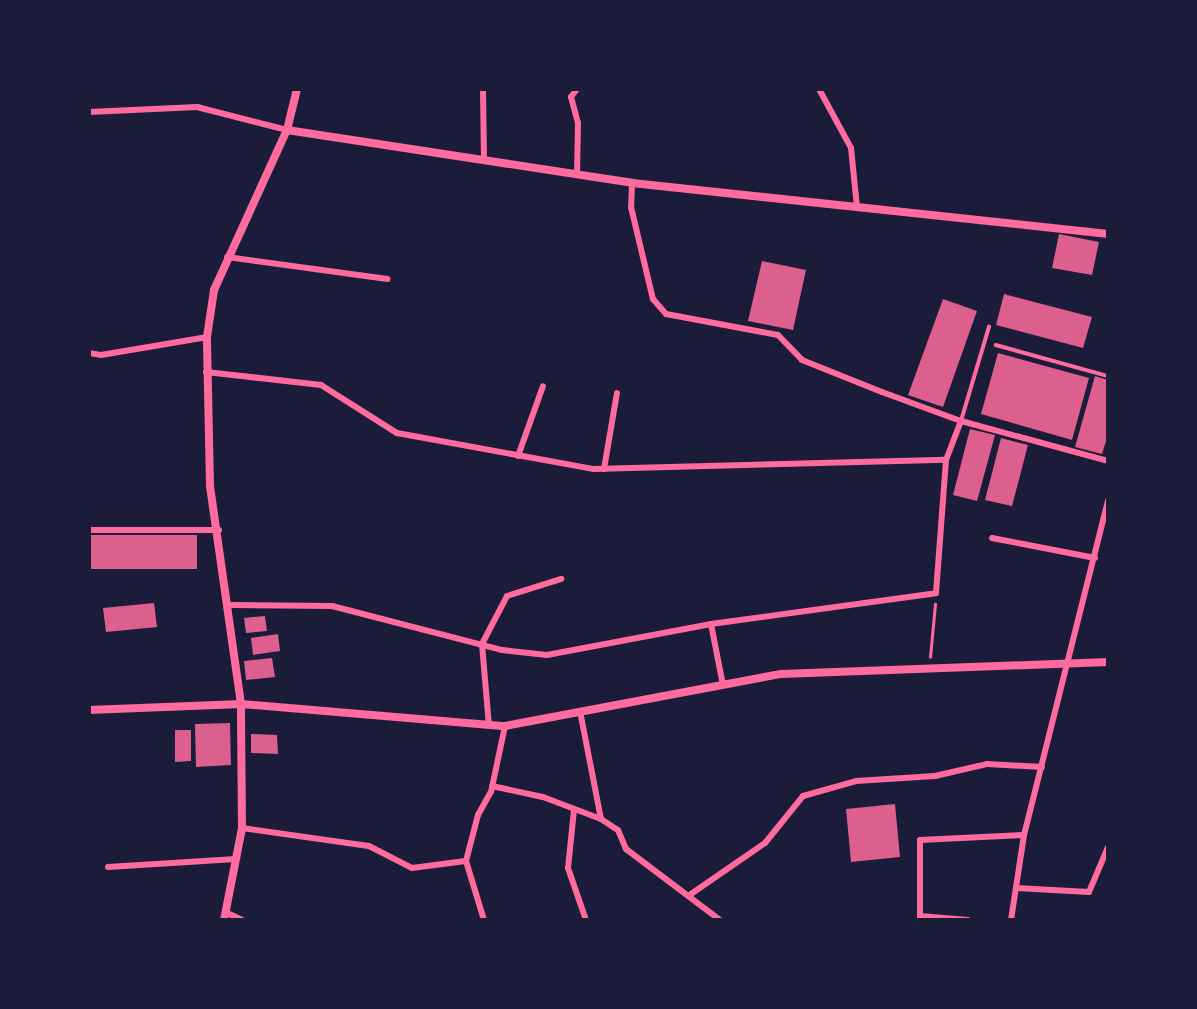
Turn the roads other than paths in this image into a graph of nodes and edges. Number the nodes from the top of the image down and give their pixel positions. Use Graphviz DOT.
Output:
graph roads {
  1 [pos="297,89"];
  2 [pos="483,89"];
  3 [pos="577,89"];
  4 [pos="819,89"];
  5 [pos="89,112"];
  6 [pos="287,130"];
  7 [pos="484,160"];
  8 [pos="577,175"];
  9 [pos="632,183"];
  10 [pos="857,207"];
  11 [pos="1108,234"];
  12 [pos="227,257"];
  13 [pos="387,279"];
  14 [pos="989,327"];
  15 [pos="207,337"];
  16 [pos="996,345"];
  17 [pos="89,353"];
  18 [pos="205,372"];
  19 [pos="1108,376"];
  20 [pos="543,386"];
  21 [pos="617,393"];
  22 [pos="961,421"];
  23 [pos="518,456"];
  24 [pos="946,460"];
  25 [pos="1108,461"];
  26 [pos="604,469"];
  27 [pos="1108,500"];
  28 [pos="89,530"];
  29 [pos="219,530"];
  30 [pos="992,538"];
  31 [pos="1095,558"];
  32 [pos="561,579"];
  33 [pos="231,605"];
  34 [pos="710,624"];
  35 [pos="482,644"];
  36 [pos="1069,661"];
  37 [pos="1108,662"];
  38 [pos="723,685"];
  39 [pos="242,704"];
  40 [pos="89,710"];
  41 [pos="580,711"];
  42 [pos="489,726"];
  43 [pos="505,726"];
  44 [pos="1042,767"];
  45 [pos="492,786"];
  46 [pos="574,810"];
  47 [pos="601,819"];
  48 [pos="242,828"];
  49 [pos="1024,835"];
  50 [pos="1108,847"];
  51 [pos="236,859"];
  52 [pos="466,861"];
  53 [pos="108,867"];
  54 [pos="1016,887"];
  55 [pos="691,894"];
  56 [pos="224,916"];
  57 [pos="920,918"];
  58 [pos="242,920"];
  59 [pos="484,920"];
  60 [pos="586,920"];
  61 [pos="720,920"];
  62 [pos="968,920"];
  63 [pos="1011,920"];
  1 -- 6 [label="street"];
  2 -- 7 [label="street"];
  3 -- 8 [label="street"];
  4 -- 10 [label="street"];
  5 -- 6 [label="street"];
  6 -- 7 [label="street"];
  6 -- 12 [label="street"];
  7 -- 8 [label="street"];
  8 -- 9 [label="street"];
  9 -- 10 [label="street"];
  9 -- 22 [label="street"];
  10 -- 11 [label="street"];
  12 -- 13 [label="street"];
  12 -- 15 [label="street"];
  14 -- 22 [label="lane"];
  15 -- 17 [label="street"];
  15 -- 18 [label="street"];
  16 -- 19 [label="lane"];
  18 -- 23 [label="street"];
  18 -- 29 [label="street"];
  20 -- 23 [label="street"];
  21 -- 26 [label="street"];
  22 -- 24 [label="street"];
  22 -- 25 [label="street"];
  23 -- 26 [label="street"];
  24 -- 26 [label="street"];
  24 -- 34 [label="street"];
  27 -- 31 [label="street"];
  28 -- 29 [label="street"];
  29 -- 33 [label="street"];
  30 -- 31 [label="street"];
  31 -- 36 [label="street"];
  32 -- 35 [label="street"];
  33 -- 35 [label="street"];
  33 -- 39 [label="street"];
  34 -- 35 [label="street"];
  34 -- 38 [label="street"];
  35 -- 42 [label="street"];
  36 -- 37 [label="street"];
  36 -- 38 [label="street"];
  36 -- 44 [label="street"];
  38 -- 41 [label="street"];
  39 -- 40 [label="street"];
  39 -- 42 [label="street"];
  39 -- 48 [label="street"];
  41 -- 43 [label="street"];
  41 -- 47 [label="street"];
  42 -- 43 [label="street"];
  43 -- 45 [label="street"];
  44 -- 49 [label="street"];
  44 -- 55 [label="street"];
  45 -- 46 [label="street"];
  45 -- 52 [label="street"];
  46 -- 47 [label="street"];
  46 -- 60 [label="street"];
  47 -- 55 [label="street"];
  48 -- 51 [label="street"];
  48 -- 52 [label="street"];
  49 -- 54 [label="street"];
  49 -- 57 [label="street"];
  50 -- 54 [label="street"];
  51 -- 53 [label="street"];
  51 -- 56 [label="street"];
  52 -- 59 [label="street"];
  54 -- 63 [label="street"];
  55 -- 61 [label="street"];
  56 -- 58 [label="street"];
  57 -- 62 [label="street"];
}
